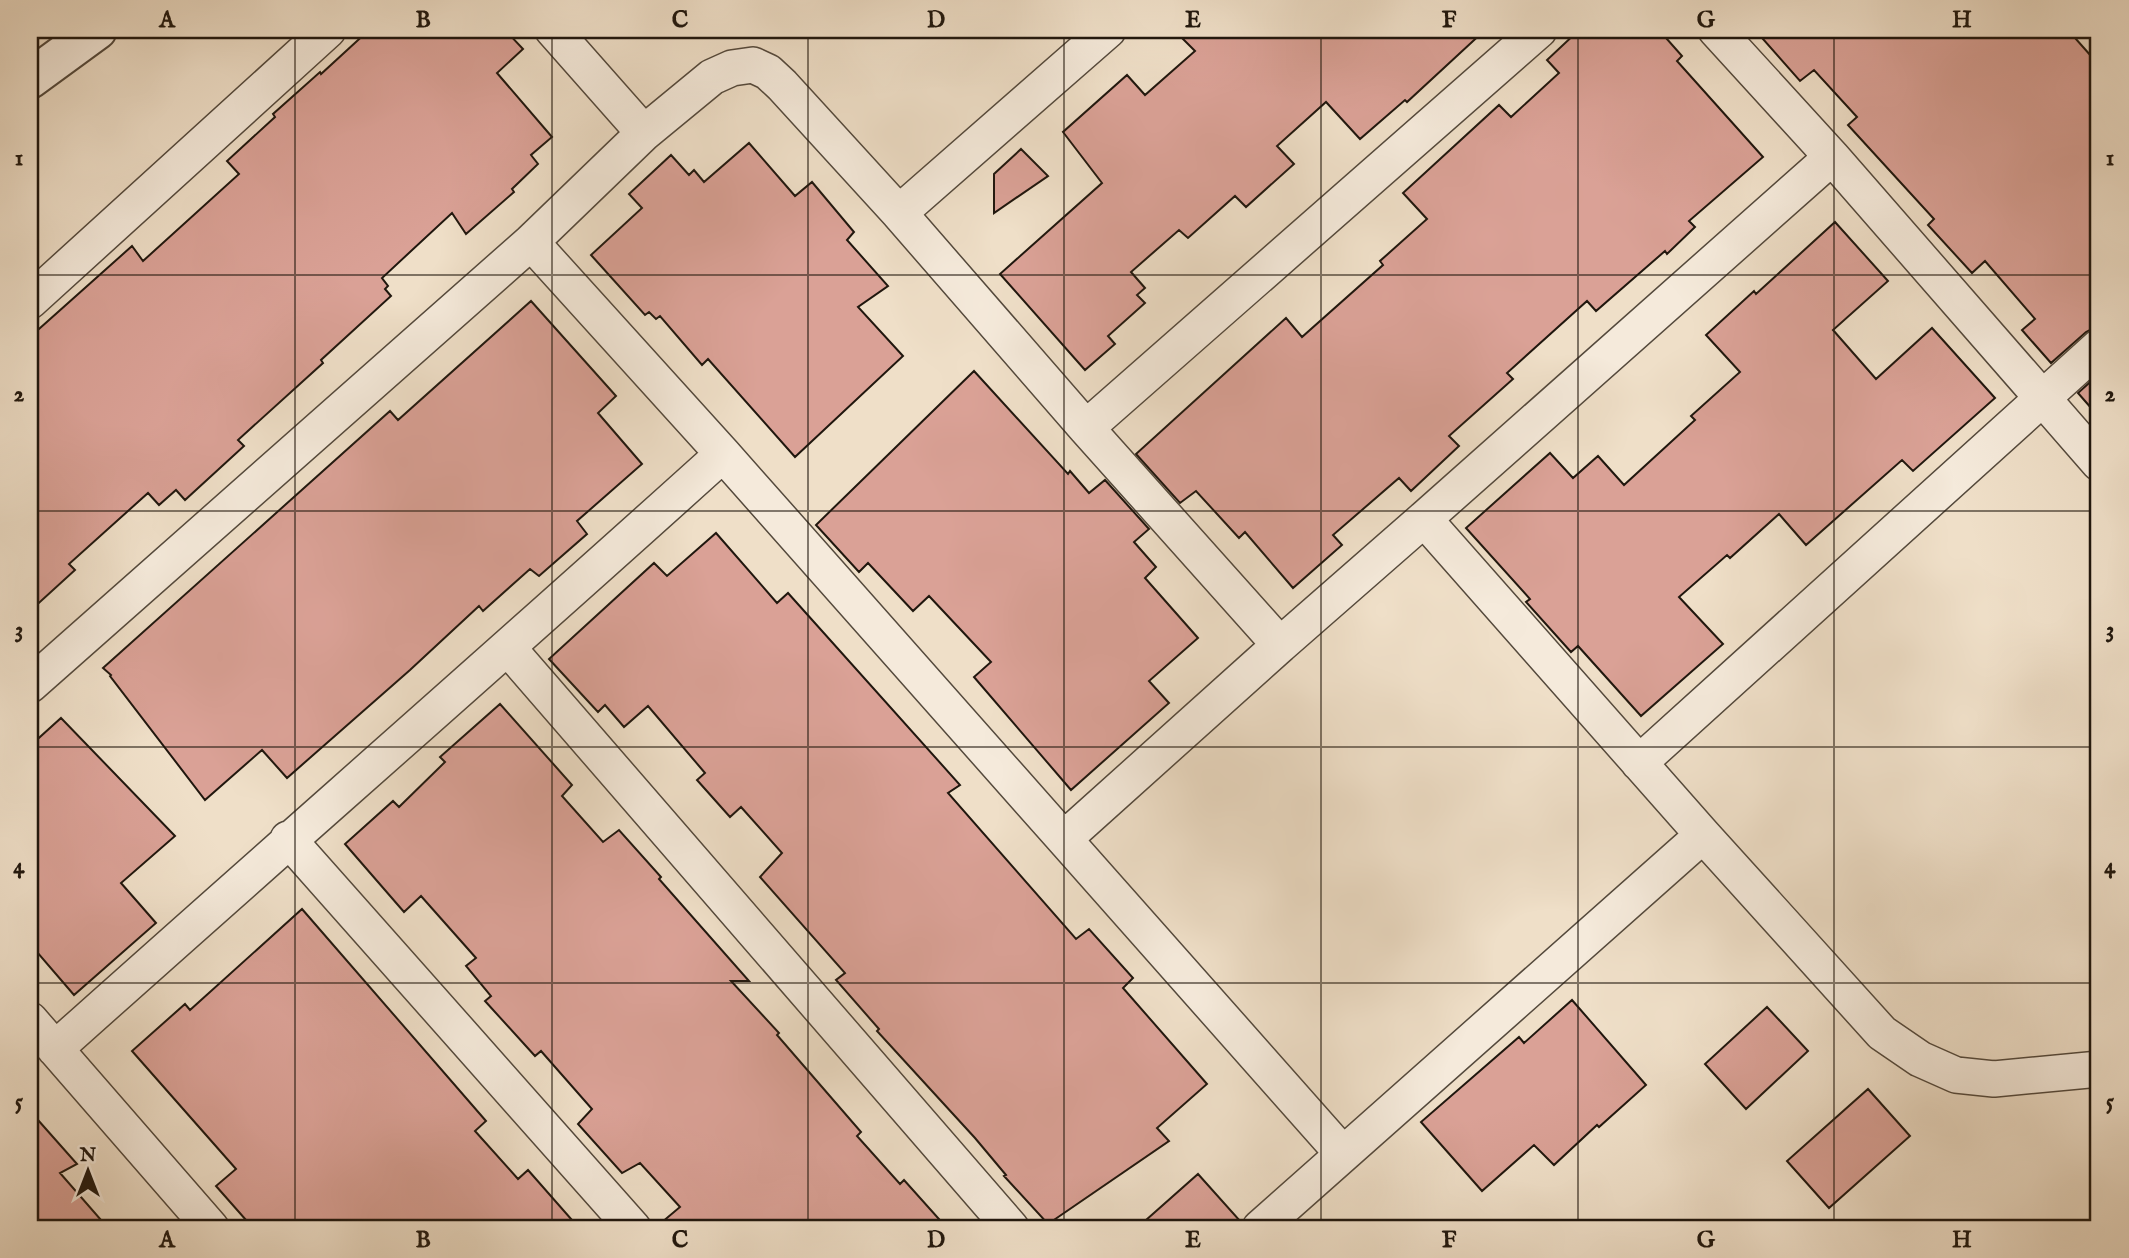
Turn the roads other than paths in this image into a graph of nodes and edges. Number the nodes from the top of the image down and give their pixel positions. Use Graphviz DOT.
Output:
graph roads {
  1 [pos="97,30"];
  2 [pos="328,30"];
  3 [pos="553,30"];
  4 [pos="1108,30"];
  5 [pos="1539,30"];
  6 [pos="1716,30"];
  7 [pos="30,79"];
  8 [pos="644,133"];
  9 [pos="1832,157"];
  10 [pos="899,213"];
  11 [pos="531,242"];
  12 [pos="30,301"];
  13 [pos="2099,347"];
  14 [pos="2042,398"];
  15 [pos="1086,428"];
  16 [pos="723,454"];
  17 [pos="2099,463"];
  18 [pos="1424,519"];
  19 [pos="1280,645"];
  20 [pos="508,648"];
  21 [pos="30,685"];
  22 [pos="1639,763"];
  23 [pos="1703,835"];
  24 [pos="288,839"];
  25 [pos="1065,839"];
  26 [pos="30,1020"];
  27 [pos="55,1049"];
  28 [pos="2099,1069"];
  29 [pos="1343,1154"];
  30 [pos="211,1228"];
  31 [pos="633,1228"];
  32 [pos="1011,1228"];
  33 [pos="1260,1228"];
  1 -- 7 [label="street"];
  2 -- 12 [label="street"];
  3 -- 8 [label="street"];
  4 -- 10 [label="street"];
  5 -- 15 [label="street"];
  6 -- 9 [label="street"];
  8 -- 10 [label="street"];
  8 -- 11 [label="street"];
  9 -- 14 [label="street"];
  9 -- 18 [label="street"];
  10 -- 15 [label="street"];
  11 -- 16 [label="street"];
  11 -- 21 [label="street"];
  13 -- 14 [label="street"];
  14 -- 17 [label="street"];
  14 -- 22 [label="street"];
  15 -- 19 [label="street"];
  16 -- 20 [label="street"];
  16 -- 25 [label="street"];
  18 -- 19 [label="street"];
  18 -- 22 [label="street"];
  19 -- 25 [label="street"];
  20 -- 24 [label="street"];
  20 -- 32 [label="street"];
  22 -- 23 [label="street"];
  23 -- 28 [label="street"];
  23 -- 29 [label="street"];
  24 -- 27 [label="street"];
  24 -- 31 [label="street"];
  25 -- 29 [label="street"];
  26 -- 27 [label="street"];
  27 -- 30 [label="street"];
  29 -- 33 [label="street"];
}
